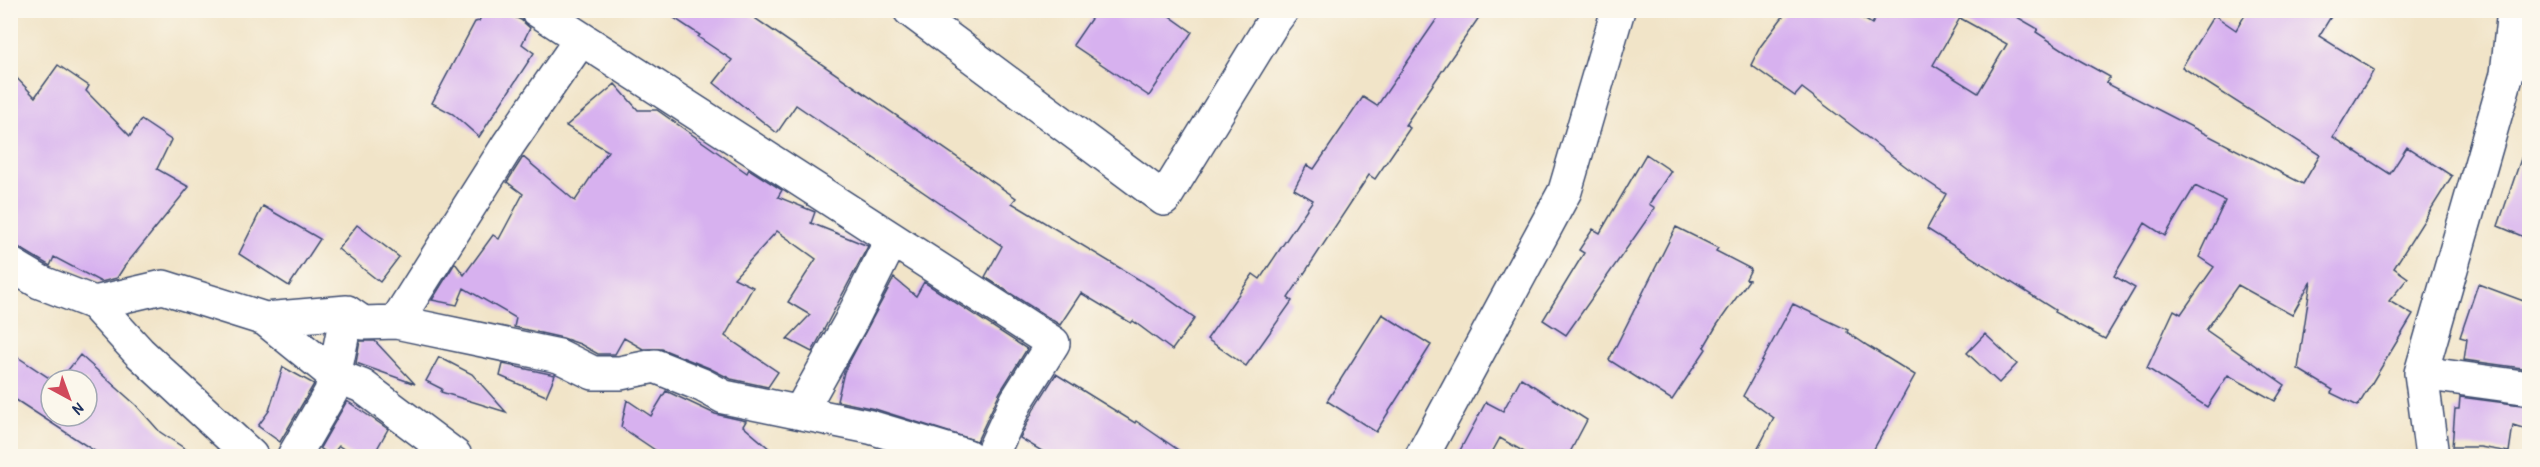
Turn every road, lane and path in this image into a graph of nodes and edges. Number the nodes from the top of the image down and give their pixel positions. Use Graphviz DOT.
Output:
graph roads {
  1 [pos="537,10"];
  2 [pos="910,10"];
  3 [pos="1618,10"];
  4 [pos="2514,10"];
  5 [pos="1270,14"];
  6 [pos="581,39"];
  7 [pos="892,239"];
  8 [pos="10,264"];
  9 [pos="94,303"];
  10 [pos="347,312"];
  11 [pos="266,319"];
  12 [pos="396,322"];
  13 [pos="2421,373"];
  14 [pos="334,375"];
  15 [pos="2529,388"];
  16 [pos="800,412"];
  17 [pos="251,456"];
  18 [pos="294,456"];
  19 [pos="455,456"];
  20 [pos="967,456"];
  21 [pos="991,456"];
  22 [pos="1422,456"];
  23 [pos="2432,456"];
  1 -- 6 [label="street"];
  2 -- 5 [label="street"];
  3 -- 22 [label="street"];
  4 -- 13 [label="street"];
  6 -- 7 [label="street"];
  6 -- 12 [label="street"];
  7 -- 16 [label="street"];
  7 -- 21 [label="street"];
  8 -- 9 [label="street"];
  9 -- 11 [label="street"];
  9 -- 17 [label="street"];
  10 -- 11 [label="street"];
  10 -- 12 [label="street"];
  10 -- 14 [label="street"];
  11 -- 14 [label="street"];
  12 -- 16 [label="street"];
  13 -- 15 [label="street"];
  13 -- 23 [label="street"];
  14 -- 18 [label="street"];
  14 -- 19 [label="street"];
  16 -- 20 [label="street"];
}
